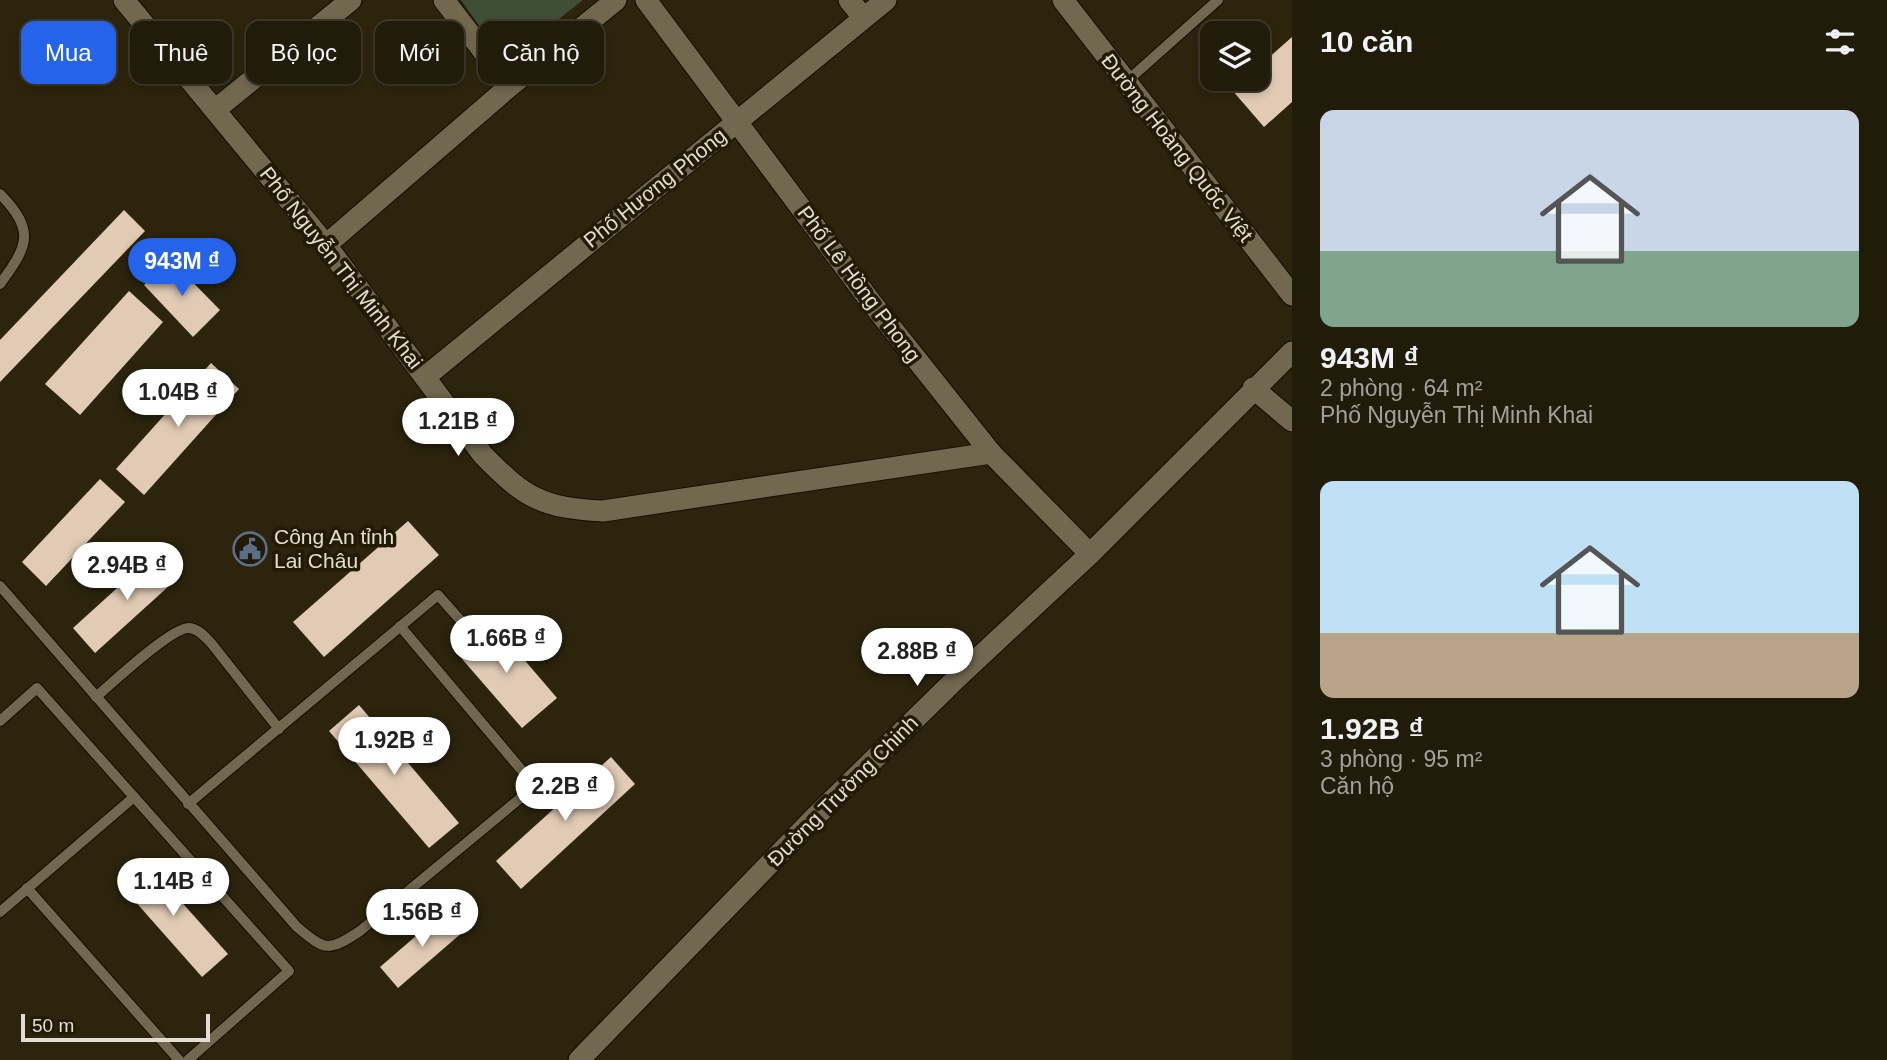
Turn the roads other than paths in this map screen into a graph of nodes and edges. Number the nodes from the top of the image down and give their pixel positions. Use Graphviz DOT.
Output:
graph roads {
  1 [pos="124,0"];
  2 [pos="351,0"];
  3 [pos="444,0"];
  4 [pos="616,0"];
  5 [pos="646,0"];
  6 [pos="849,0"];
  7 [pos="886,0"];
  8 [pos="1063,0"];
  9 [pos="1218,0"];
  10 [pos="863,17"];
  11 [pos="1126,82"];
  12 [pos="510,86"];
  13 [pos="216,109"];
  14 [pos="736,121"];
  15 [pos="0,194"];
  16 [pos="326,245"];
  17 [pos="0,284"];
  18 [pos="1292,295"];
  19 [pos="1292,352"];
  20 [pos="425,377"];
  21 [pos="1253,388"];
  22 [pos="1292,421"];
  23 [pos="991,453"];
  24 [pos="1090,554"];
  25 [pos="0,586"];
  26 [pos="400,626"];
  27 [pos="469,630"];
  28 [pos="96,697"];
  29 [pos="0,721"];
  30 [pos="279,729"];
  31 [pos="134,797"];
  32 [pos="188,804"];
  33 [pos="27,888"];
  34 [pos="0,912"];
  35 [pos="179,1060"];
  36 [pos="188,1060"];
  37 [pos="579,1060"];
  1 -- 13 [label="street, Phố Nguyễn Thị Minh Khai"];
  2 -- 13 [label="street"];
  3 -- 12 [label="street"];
  4 -- 12 [label="street"];
  5 -- 14 [label="street, Phố Lê Hồng Phong"];
  6 -- 10 [label="street"];
  7 -- 10 [label="street, Phố Hương Phong"];
  8 -- 11 [label="street, Đường Hoàng Quốc Việt"];
  9 -- 11 [label="lane"];
  10 -- 14 [label="street, Phố Hương Phong"];
  11 -- 18 [label="street, Đường Hoàng Quốc Việt"];
  12 -- 16 [label="street"];
  13 -- 16 [label="street, Phố Nguyễn Thị Minh Khai"];
  14 -- 20 [label="street, Phố Hương Phong"];
  14 -- 23 [label="street, Phố Lê Hồng Phong"];
  15 -- 17 [label="lane"];
  16 -- 20 [label="street, Phố Nguyễn Thị Minh Khai"];
  19 -- 21 [label="street, Đường Trường Chinh"];
  20 -- 23 [label="street, Phố Nguyễn Thị Minh Khai"];
  21 -- 22 [label="street"];
  21 -- 24 [label="street, Đường Trường Chinh"];
  23 -- 24 [label="street, Phố Lê Hồng Phong"];
  24 -- 37 [label="street, Đường Trường Chinh"];
  25 -- 28 [label="lane"];
  26 -- 27 [label="lane"];
  26 -- 30 [label="lane"];
  26 -- 32 [label="lane"];
  28 -- 30 [label="lane"];
  28 -- 32 [label="lane"];
  29 -- 31 [label="lane"];
  30 -- 32 [label="lane"];
  31 -- 33 [label="lane"];
  31 -- 36 [label="lane"];
  33 -- 34 [label="lane"];
  33 -- 35 [label="lane"];
}
